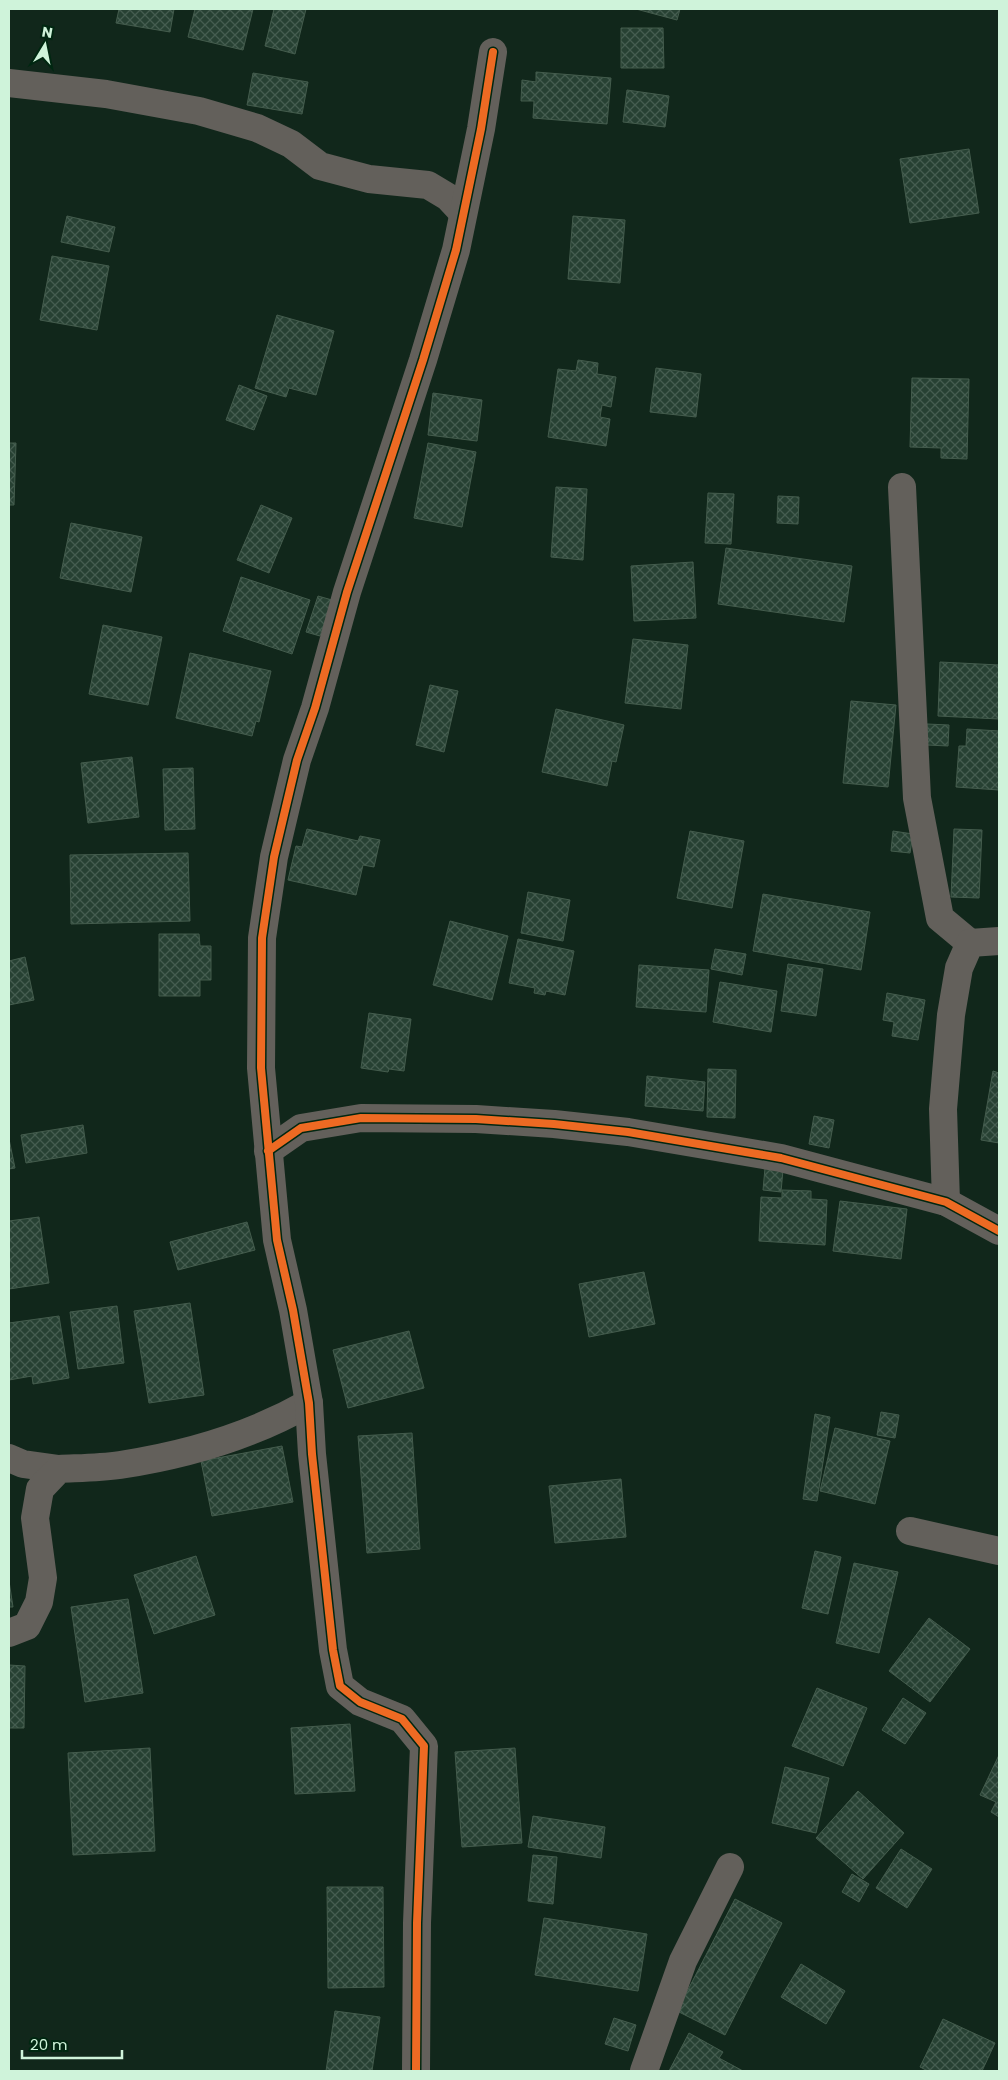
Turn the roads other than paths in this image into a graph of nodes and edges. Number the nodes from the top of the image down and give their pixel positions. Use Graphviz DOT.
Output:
graph roads {
  1 [pos="493,52"];
  2 [pos="9,83"];
  3 [pos="462,212"];
  4 [pos="902,487"];
  5 [pos="999,941"];
  6 [pos="970,943"];
  7 [pos="268,1151"];
  8 [pos="946,1202"];
  9 [pos="999,1231"];
  10 [pos="309,1403"];
  11 [pos="9,1458"];
  12 [pos="59,1469"];
  13 [pos="910,1532"];
  14 [pos="999,1551"];
  15 [pos="9,1633"];
  16 [pos="730,1867"];
  17 [pos="416,2071"];
  18 [pos="644,2071"];
  1 -- 3 [label="street"];
  2 -- 3 [label="street"];
  3 -- 7 [label="street"];
  4 -- 6 [label="street"];
  5 -- 6 [label="street"];
  6 -- 8 [label="street"];
  7 -- 8 [label="street"];
  7 -- 10 [label="street"];
  8 -- 9 [label="street"];
  10 -- 12 [label="street"];
  10 -- 17 [label="street"];
  11 -- 12 [label="street"];
  12 -- 15 [label="street"];
  13 -- 14 [label="street"];
  16 -- 18 [label="street"];
}
